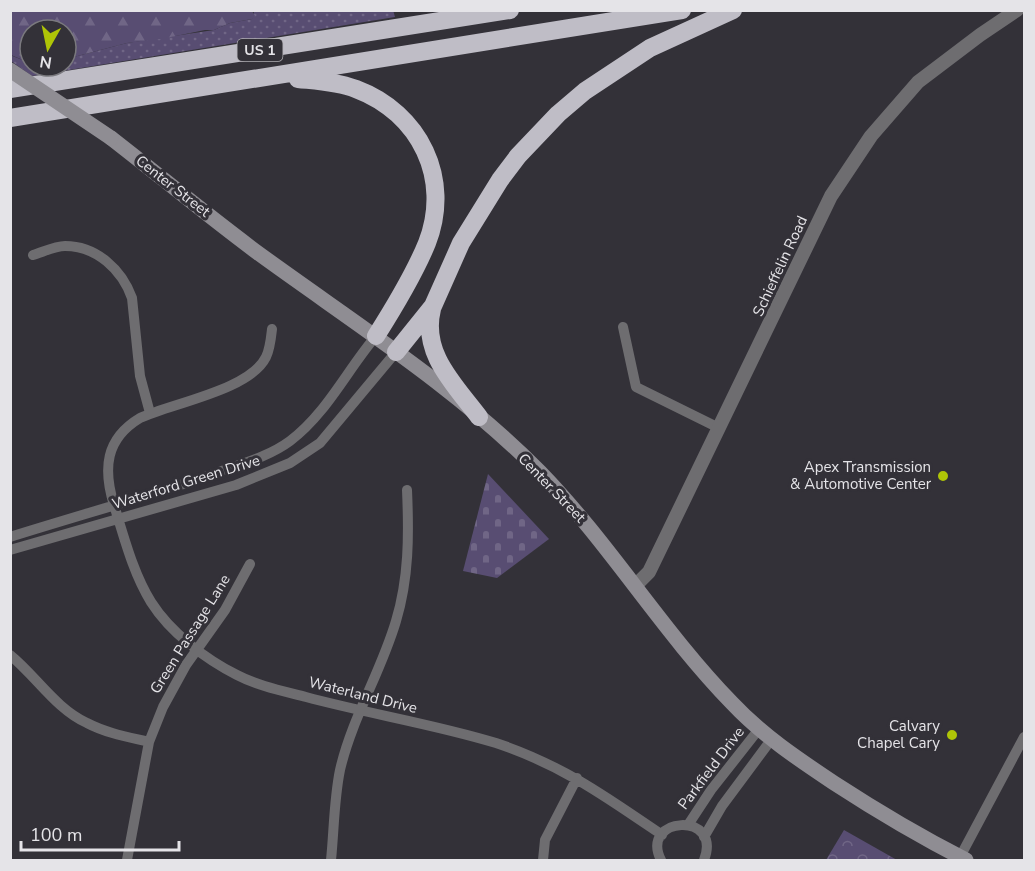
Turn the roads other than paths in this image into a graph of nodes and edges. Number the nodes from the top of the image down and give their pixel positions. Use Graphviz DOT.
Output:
graph roads {
  1 [pos="510,10"];
  2 [pos="682,10"];
  3 [pos="733,10"];
  4 [pos="1017,10"];
  5 [pos="10,70"];
  6 [pos="277,76"];
  7 [pos="10,89"];
  8 [pos="10,118"];
  9 [pos="33,255"];
  10 [pos="433,306"];
  11 [pos="623,327"];
  12 [pos="272,329"];
  13 [pos="376,336"];
  14 [pos="396,352"];
  15 [pos="150,413"];
  16 [pos="479,417"];
  17 [pos="719,428"];
  18 [pos="407,490"];
  19 [pos="114,505"];
  20 [pos="118,518"];
  21 [pos="10,537"];
  22 [pos="10,550"];
  23 [pos="250,564"];
  24 [pos="636,586"];
  25 [pos="197,649"];
  26 [pos="10,655"];
  27 [pos="361,711"];
  28 [pos="759,729"];
  29 [pos="1024,737"];
  30 [pos="771,740"];
  31 [pos="149,742"];
  32 [pos="577,778"];
  33 [pos="688,825"];
  34 [pos="662,835"];
  35 [pos="704,837"];
  36 [pos="963,859"];
  37 [pos="127,861"];
  38 [pos="331,861"];
  39 [pos="543,861"];
  40 [pos="661,861"];
  41 [pos="704,861"];
  1 -- 7 [label="highway, US 1"];
  2 -- 6 [label="highway, US 1"];
  3 -- 10 [label="highway"];
  4 -- 17 [label="street, Schieffelin Road"];
  5 -- 13 [label="main road, Center Street, bridge"];
  6 -- 8 [label="highway, US 1"];
  6 -- 13 [label="highway"];
  9 -- 15 [label="street"];
  10 -- 14 [label="highway"];
  10 -- 16 [label="highway"];
  11 -- 17 [label="street"];
  12 -- 15 [label="street, Waterland Drive"];
  13 -- 14 [label="main road, Center Street"];
  13 -- 19 [label="street, Waterford Green Drive"];
  14 -- 16 [label="main road, Center Street"];
  14 -- 20 [label="street, Waterford Green Drive"];
  15 -- 19 [label="street, Waterland Drive"];
  16 -- 24 [label="main road, Center Street"];
  17 -- 24 [label="street, Schieffelin Road"];
  18 -- 27 [label="street"];
  19 -- 20 [label="street, Waterland Drive"];
  19 -- 21 [label="street, Waterford Green Drive"];
  20 -- 22 [label="street, Waterford Green Drive"];
  20 -- 25 [label="street, Waterland Drive"];
  23 -- 25 [label="street, Green Passage Lane"];
  24 -- 28 [label="main road, Center Street"];
  25 -- 27 [label="street, Waterland Drive"];
  25 -- 31 [label="street, Green Passage Lane"];
  26 -- 31 [label="street"];
  27 -- 32 [label="street, Waterland Drive"];
  27 -- 38 [label="street"];
  28 -- 30 [label="main road, Center Street"];
  28 -- 33 [label="street, Parkfield Drive"];
  29 -- 36 [label="street"];
  30 -- 35 [label="street, Parkfield Drive"];
  30 -- 36 [label="main road, Center Street"];
  31 -- 37 [label="street, Green Passage Lane"];
  32 -- 34 [label="street, Waterland Drive"];
  32 -- 39 [label="street"];
  33 -- 34 [label="street, Parkfield Drive"];
  33 -- 35 [label="street, Parkfield Drive"];
  34 -- 40 [label="street"];
  35 -- 41 [label="street"];
}
